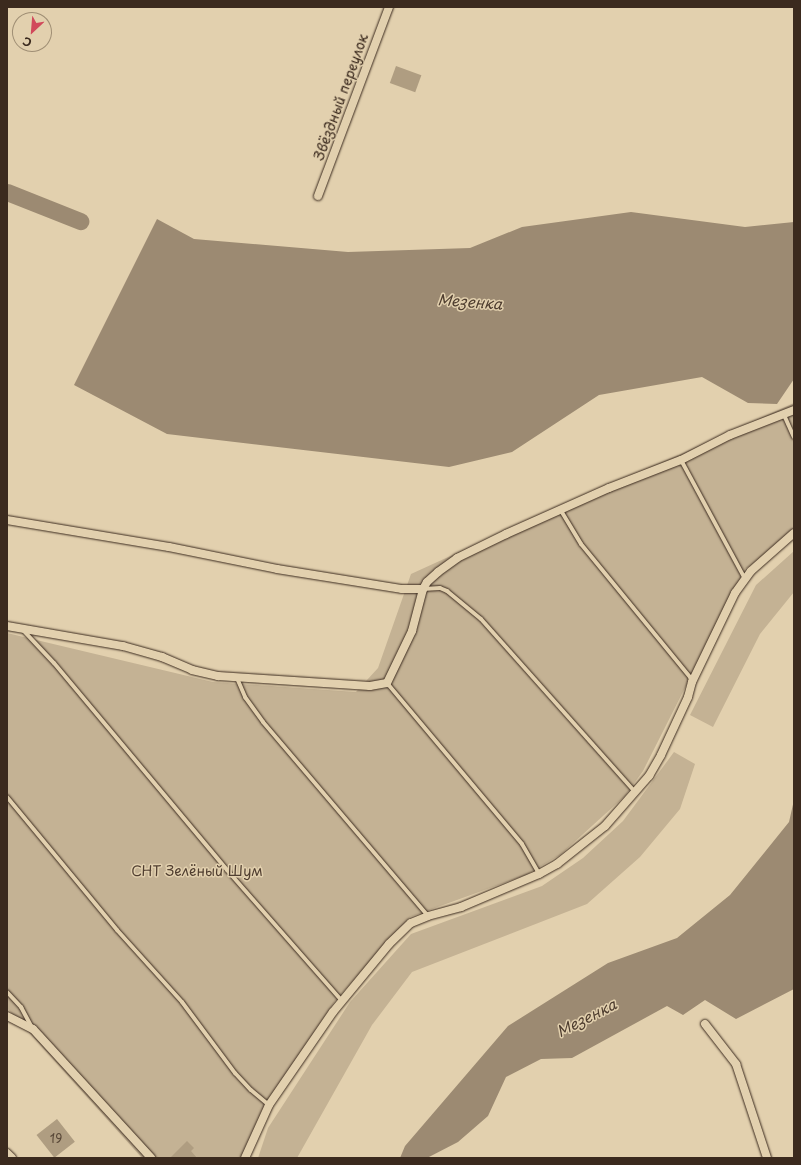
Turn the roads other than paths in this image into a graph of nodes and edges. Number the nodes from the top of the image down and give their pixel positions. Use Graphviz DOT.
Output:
graph roads {
  1 [pos="389,7"];
  2 [pos="318,196"];
  3 [pos="794,410"];
  4 [pos="784,415"];
  5 [pos="794,437"];
  6 [pos="681,460"];
  7 [pos="560,508"];
  8 [pos="7,520"];
  9 [pos="794,533"];
  10 [pos="745,579"];
  11 [pos="423,589"];
  12 [pos="7,626"];
  13 [pos="22,629"];
  14 [pos="236,678"];
  15 [pos="387,682"];
  16 [pos="692,682"];
  17 [pos="635,792"];
  18 [pos="7,797"];
  19 [pos="539,874"];
  20 [pos="428,916"];
  21 [pos="7,992"];
  22 [pos="342,1001"];
  23 [pos="7,1016"];
  24 [pos="705,1024"];
  25 [pos="33,1029"];
  26 [pos="269,1105"];
  27 [pos="7,1153"];
  28 [pos="12,1158"];
  29 [pos="151,1158"];
  30 [pos="245,1158"];
  31 [pos="767,1158"];
  1 -- 2 [label="street, Звёздный переулок"];
  3 -- 4 [label="street"];
  4 -- 5 [label="lane"];
  4 -- 6 [label="street"];
  6 -- 7 [label="street"];
  6 -- 10 [label="lane"];
  7 -- 11 [label="street"];
  7 -- 16 [label="lane"];
  8 -- 11 [label="street"];
  9 -- 10 [label="street"];
  10 -- 16 [label="street"];
  11 -- 15 [label="street"];
  11 -- 17 [label="lane"];
  12 -- 13 [label="street"];
  13 -- 14 [label="street"];
  13 -- 22 [label="lane"];
  14 -- 15 [label="street"];
  14 -- 20 [label="lane"];
  15 -- 19 [label="lane"];
  16 -- 17 [label="street"];
  17 -- 19 [label="street"];
  18 -- 26 [label="lane"];
  19 -- 20 [label="street"];
  20 -- 22 [label="street"];
  21 -- 25 [label="lane"];
  22 -- 26 [label="street"];
  23 -- 25 [label="street"];
  24 -- 31 [label="street"];
  25 -- 29 [label="street"];
  26 -- 30 [label="street"];
  27 -- 28 [label="street"];
}
